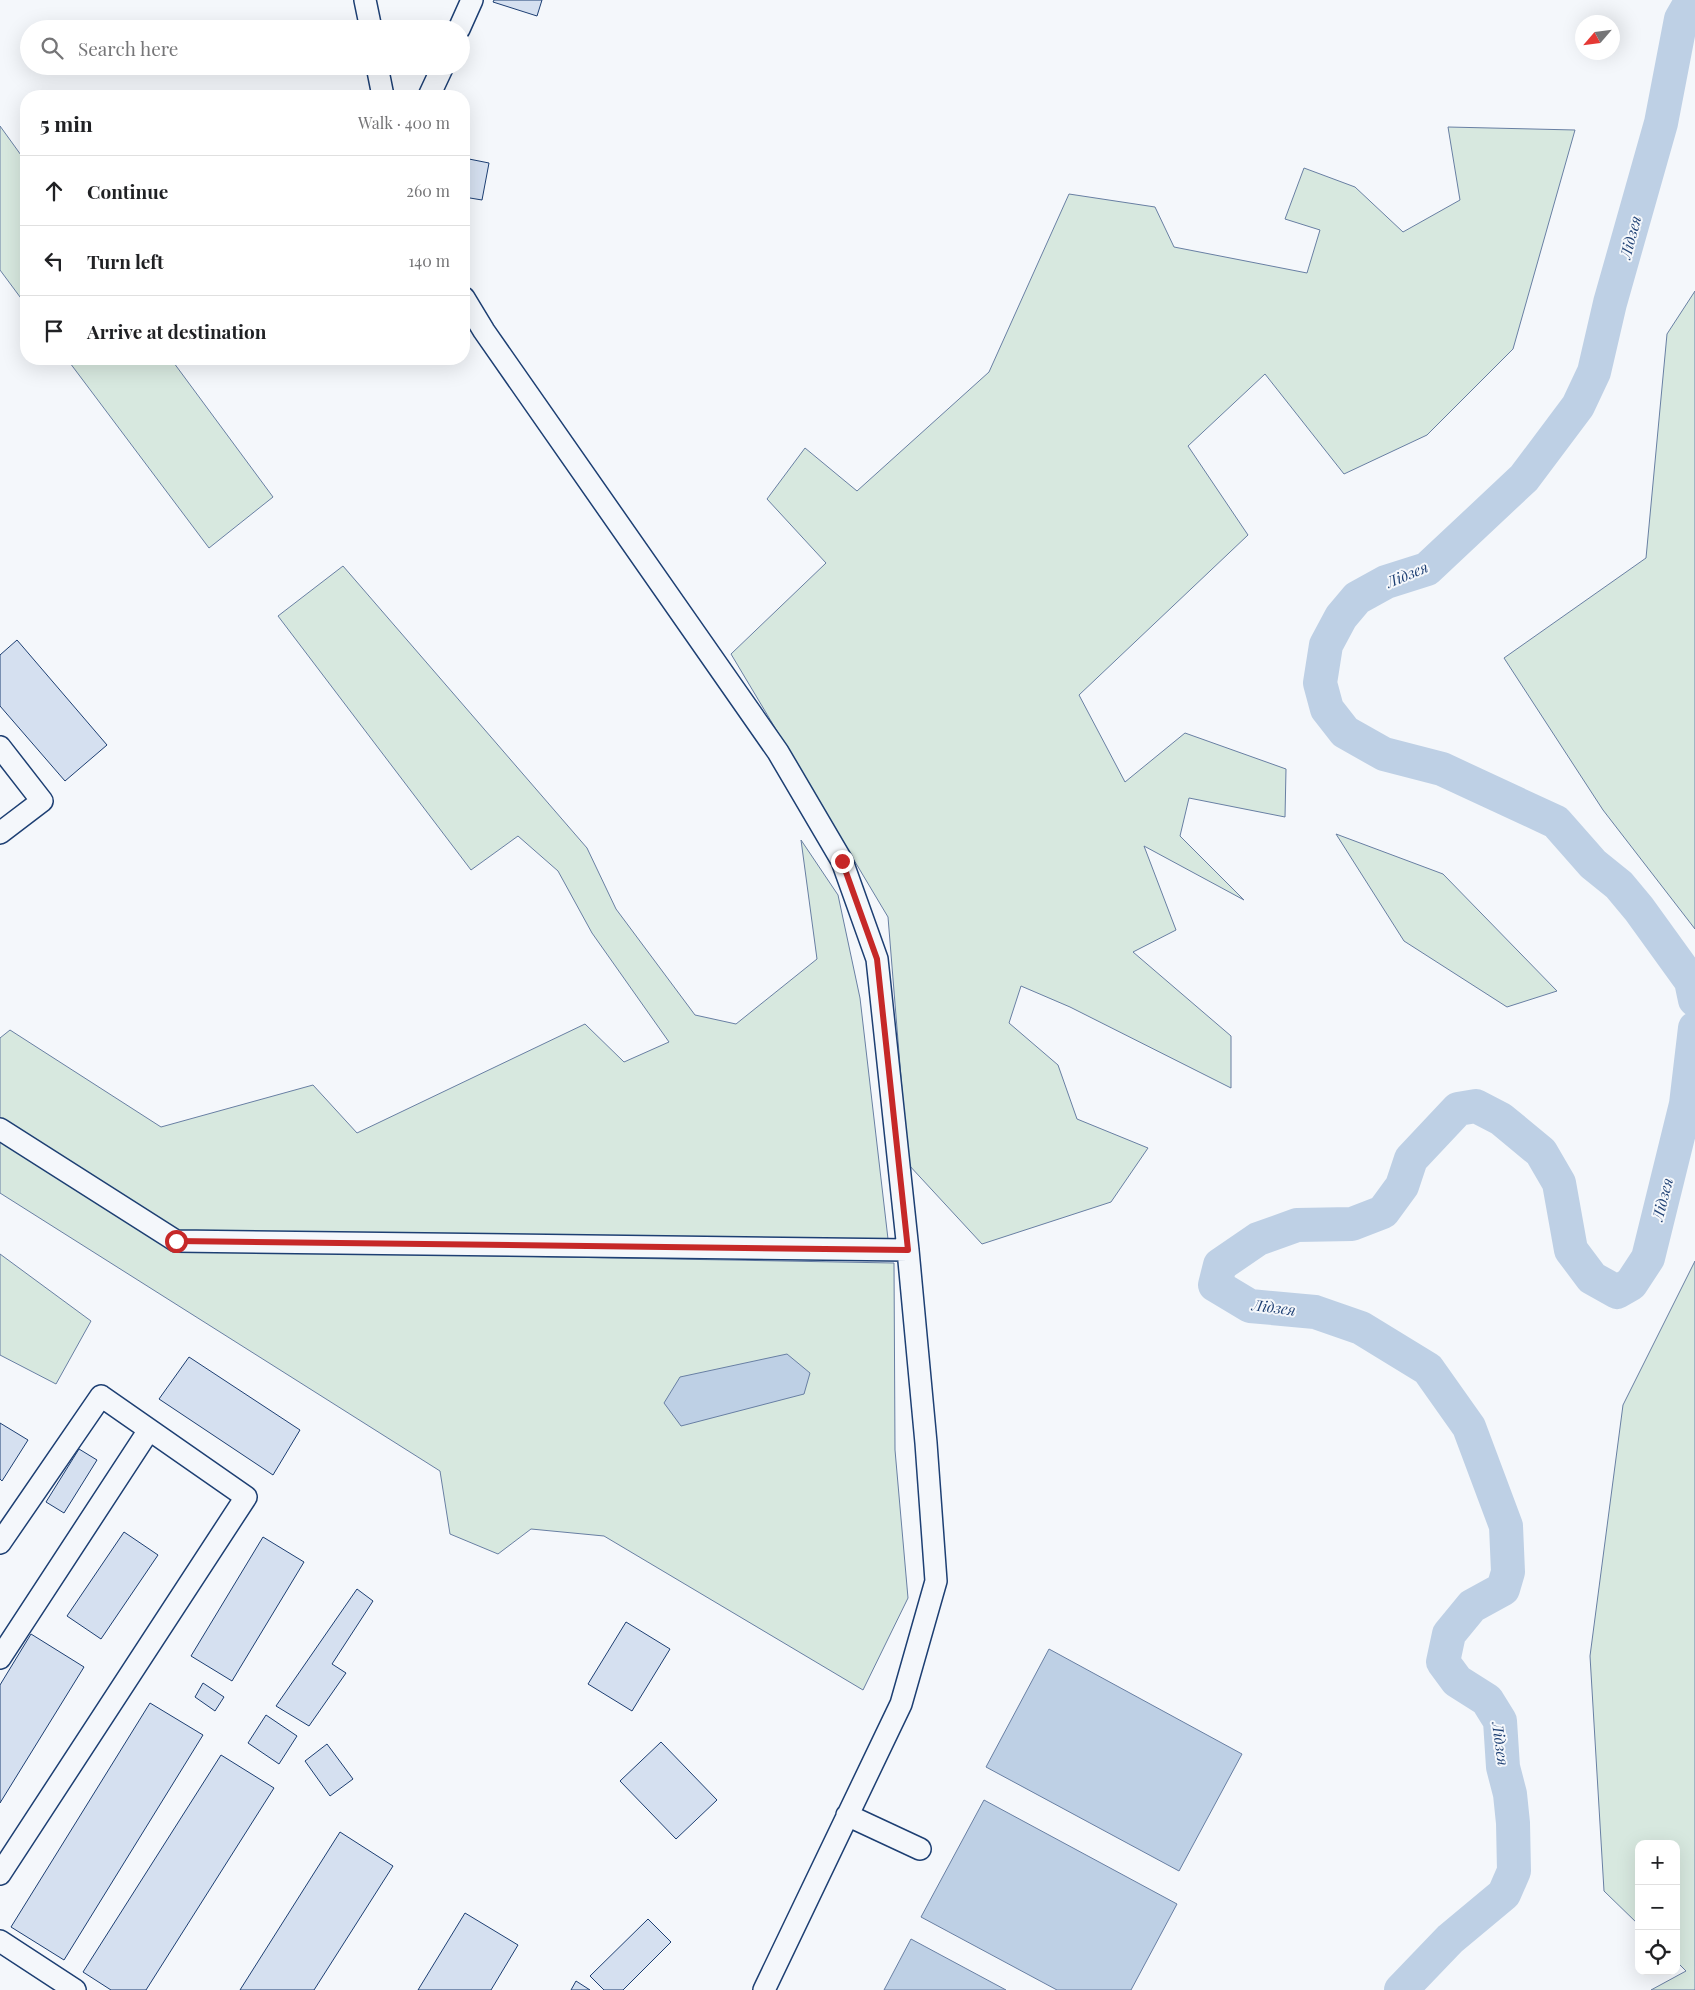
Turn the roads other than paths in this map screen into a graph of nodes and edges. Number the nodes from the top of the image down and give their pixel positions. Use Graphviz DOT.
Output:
graph roads {
  1 [pos="365,0"];
  2 [pos="472,0"];
  3 [pos="368,20"];
  4 [pos="463,20"];
  5 [pos="379,75"];
  6 [pos="439,75"];
  7 [pos="382,90"];
  8 [pos="432,90"];
  9 [pos="470,308"];
  10 [pos="0,747"];
  11 [pos="0,833"];
  12 [pos="0,1129"];
  13 [pos="908,1250"];
  14 [pos="149,1430"];
  15 [pos="0,1542"];
  16 [pos="0,1658"];
  17 [pos="847,1815"];
  18 [pos="920,1849"];
  19 [pos="0,1874"];
  20 [pos="0,1941"];
  21 [pos="75,1990"];
  22 [pos="764,1990"];
  1 -- 3 [label="street"];
  2 -- 4 [label="street"];
  5 -- 7 [label="street"];
  6 -- 8 [label="street"];
  9 -- 13 [label="street"];
  10 -- 11 [label="street"];
  12 -- 13 [label="street"];
  13 -- 17 [label="street"];
  14 -- 15 [label="street"];
  14 -- 16 [label="street"];
  14 -- 19 [label="street"];
  17 -- 18 [label="street"];
  17 -- 22 [label="street"];
  20 -- 21 [label="street"];
}
